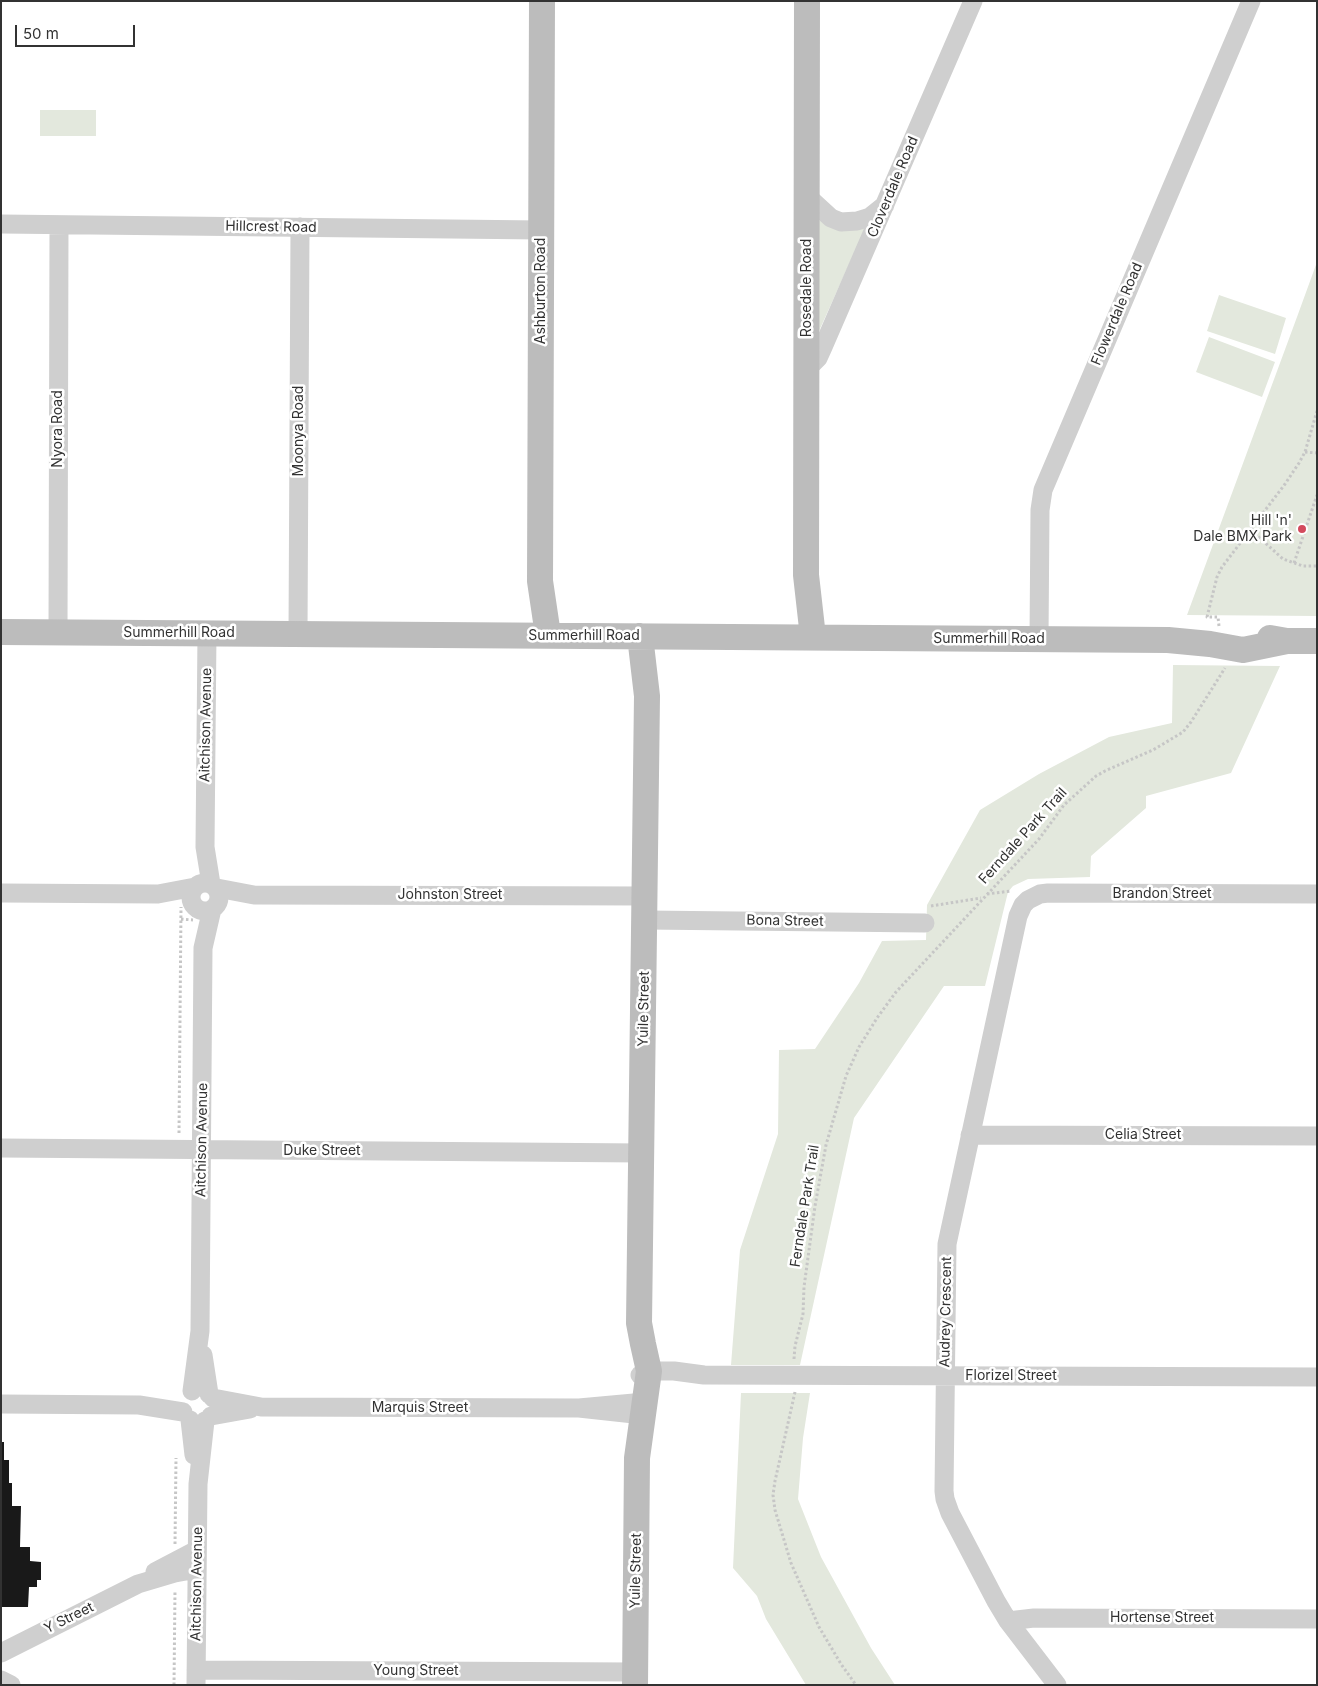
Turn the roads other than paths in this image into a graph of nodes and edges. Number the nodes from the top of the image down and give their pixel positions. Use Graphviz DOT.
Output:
graph roads {
  1 [pos="542,1"];
  2 [pos="807,1"];
  3 [pos="973,1"];
  4 [pos="1251,1"];
  5 [pos="807,196"];
  6 [pos="885,205"];
  7 [pos="1,224"];
  8 [pos="59,225"];
  9 [pos="300,227"];
  10 [pos="541,230"];
  11 [pos="806,370"];
  12 [pos="1,632"];
  13 [pos="58,632"];
  14 [pos="206,633"];
  15 [pos="298,634"];
  16 [pos="539,635"];
  17 [pos="649,636"];
  18 [pos="805,637"];
  19 [pos="1040,639"];
  20 [pos="1168,640"];
  21 [pos="1287,641"];
  22 [pos="1317,641"];
  23 [pos="1,893"];
  24 [pos="1317,894"];
  25 [pos="202,897"];
  26 [pos="645,908"];
  27 [pos="927,915"];
  28 [pos="1018,916"];
  29 [pos="970,1135"];
  30 [pos="1317,1136"];
  31 [pos="1,1148"];
  32 [pos="202,1150"];
  33 [pos="642,1153"];
  34 [pos="646,1375"];
  35 [pos="945,1376"];
  36 [pos="1317,1377"];
  37 [pos="1,1404"];
  38 [pos="199,1406"];
  39 [pos="637,1409"];
  40 [pos="197,1550"];
  41 [pos="197,1569"];
  42 [pos="138,1584"];
  43 [pos="1317,1619"];
  44 [pos="1008,1620"];
  45 [pos="1,1653"];
  46 [pos="196,1677"];
  47 [pos="418,1678"];
  48 [pos="635,1678"];
  49 [pos="1,1680"];
  50 [pos="11,1685"];
  51 [pos="1057,1685"];
  1 -- 10 [label="street, Ashburton Road"];
  2 -- 5 [label="street, Rosedale Road"];
  3 -- 6 [label="street, Cloverdale Road"];
  4 -- 19 [label="street, Flowerdale Road"];
  5 -- 6 [label="street"];
  5 -- 11 [label="street, Rosedale Road"];
  6 -- 11 [label="street, Cloverdale Road"];
  7 -- 8 [label="street, Hillcrest Road"];
  8 -- 9 [label="street, Hillcrest Road"];
  8 -- 13 [label="street, Nyora Road"];
  9 -- 10 [label="street, Hillcrest Road"];
  9 -- 15 [label="street, Moonya Road"];
  10 -- 16 [label="street, Ashburton Road"];
  11 -- 18 [label="street, Rosedale Road"];
  12 -- 13 [label="street, Summerhill Road"];
  13 -- 14 [label="street, Summerhill Road"];
  14 -- 15 [label="street, Summerhill Road"];
  14 -- 25 [label="street, Aitchison Avenue"];
  15 -- 16 [label="street, Summerhill Road"];
  16 -- 17 [label="street, Summerhill Road"];
  17 -- 18 [label="street, Summerhill Road"];
  17 -- 26 [label="street, Yuile Street"];
  18 -- 19 [label="street, Summerhill Road"];
  19 -- 20 [label="street, Summerhill Road"];
  20 -- 21 [label="street, Summerhill Road"];
  20 -- 21 [label="street, Summerhill Road"];
  21 -- 22 [label="street, Summerhill Road"];
  23 -- 25 [label="street, Johnston Street"];
  24 -- 28 [label="street, Brandon Street"];
  25 -- 26 [label="street, Johnston Street"];
  25 -- 32 [label="street, Aitchison Avenue"];
  26 -- 27 [label="street, Bona Street"];
  26 -- 33 [label="street, Yuile Street"];
  28 -- 29 [label="street, Audrey Crescent"];
  29 -- 30 [label="street, Celia Street"];
  29 -- 35 [label="street, Audrey Crescent"];
  31 -- 32 [label="street, Duke Street"];
  32 -- 33 [label="street, Duke Street"];
  32 -- 38 [label="street, Aitchison Avenue"];
  33 -- 34 [label="street, Yuile Street"];
  34 -- 35 [label="street, Florizel Street"];
  34 -- 39 [label="street, Yuile Street"];
  35 -- 36 [label="street, Florizel Street"];
  35 -- 44 [label="street, Audrey Crescent"];
  37 -- 38 [label="street, Marquis Street"];
  38 -- 39 [label="street, Marquis Street"];
  38 -- 40 [label="street, Aitchison Avenue"];
  39 -- 48 [label="street, Yuile Street"];
  40 -- 41 [label="street, Aitchison Avenue"];
  40 -- 42 [label="street, Y Street"];
  41 -- 42 [label="street, Y Street"];
  41 -- 46 [label="street, Aitchison Avenue"];
  42 -- 45 [label="street, Y Street"];
  43 -- 44 [label="street, Hortense Street"];
  44 -- 51 [label="street, Audrey Crescent"];
  46 -- 47 [label="street, Young Street"];
  47 -- 48 [label="street, Young Street"];
  49 -- 50 [label="street"];
}
